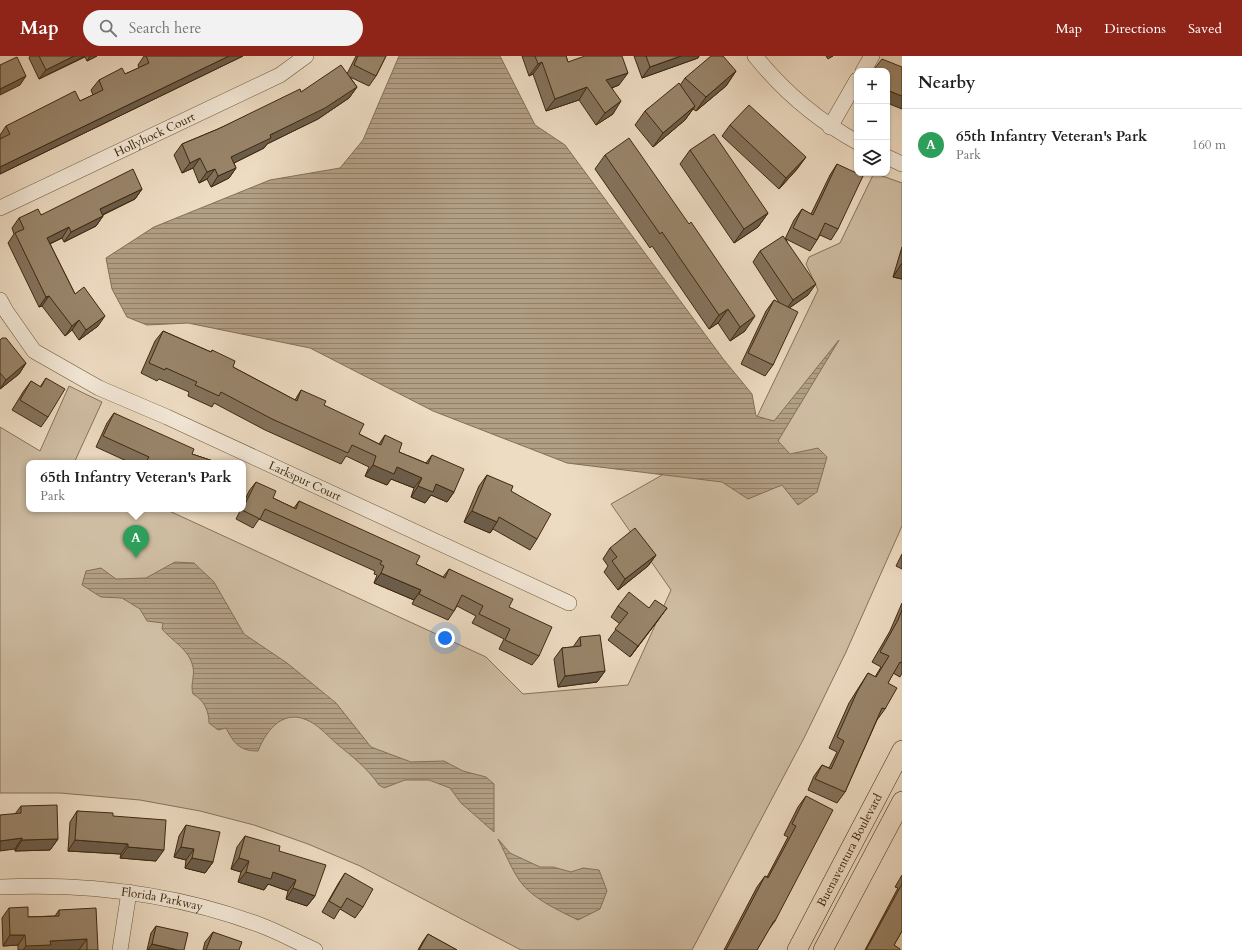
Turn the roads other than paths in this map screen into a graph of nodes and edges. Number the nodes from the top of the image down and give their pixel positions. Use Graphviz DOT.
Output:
graph roads {
  1 [pos="306,56"];
  2 [pos="755,56"];
  3 [pos="872,56"];
  4 [pos="865,68"];
  5 [pos="854,85"];
  6 [pos="830,126"];
  7 [pos="854,140"];
  8 [pos="890,158"];
  9 [pos="902,164"];
  10 [pos="0,208"];
  11 [pos="0,300"];
  12 [pos="570,603"];
  13 [pos="902,750"];
  14 [pos="902,801"];
  15 [pos="0,887"];
  16 [pos="129,892"];
  17 [pos="120,950"];
  18 [pos="315,950"];
  19 [pos="797,950"];
  20 [pos="823,950"];
  1 -- 10 [label="street, Hollyhock Court"];
  2 -- 6 [label="street"];
  3 -- 4 [label="street"];
  5 -- 6 [label="street"];
  6 -- 7 [label="street"];
  8 -- 9 [label="street"];
  11 -- 12 [label="street, Larkspur Court"];
  13 -- 19 [label="main road, Buenaventura Boulevard"];
  14 -- 20 [label="main road, Buenaventura Boulevard"];
  15 -- 16 [label="street, Florida Parkway"];
  16 -- 17 [label="street"];
  16 -- 18 [label="street, Florida Parkway"];
}
